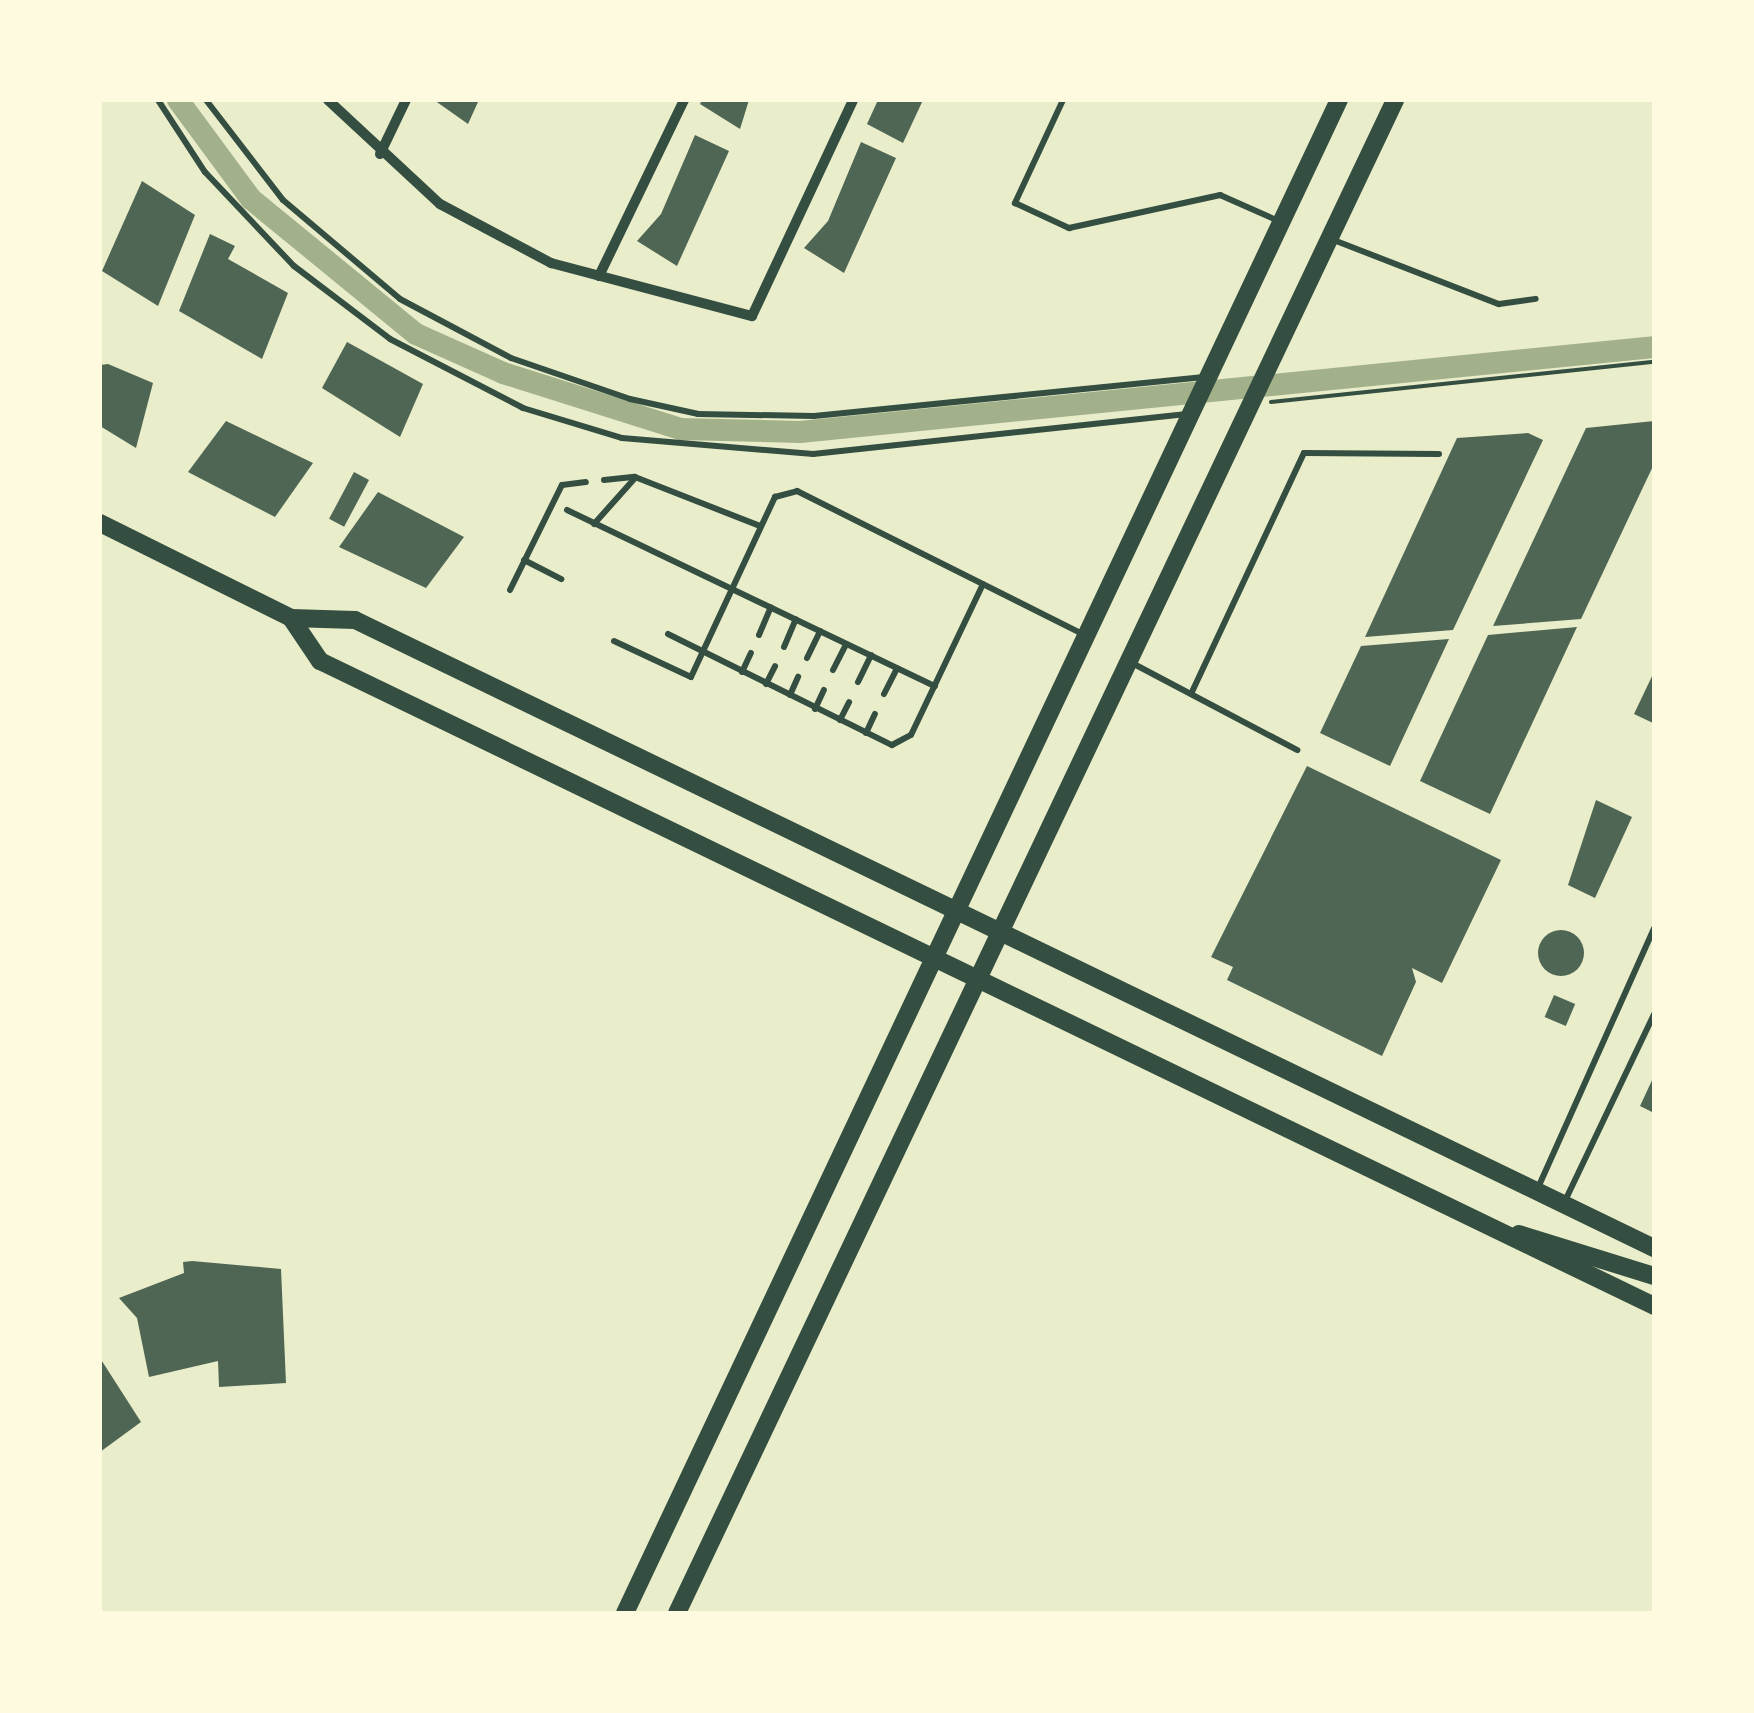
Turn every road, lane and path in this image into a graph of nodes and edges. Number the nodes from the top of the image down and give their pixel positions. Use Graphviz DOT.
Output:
graph roads {
  1 [pos="158,100"];
  2 [pos="206,100"];
  3 [pos="328,100"];
  4 [pos="406,100"];
  5 [pos="684,100"];
  6 [pos="854,100"];
  7 [pos="1064,100"];
  8 [pos="1339,100"];
  9 [pos="1395,100"];
  10 [pos="380,154"];
  11 [pos="1282,223"];
  12 [pos="1330,239"];
  13 [pos="599,276"];
  14 [pos="1536,299"];
  15 [pos="1654,362"];
  16 [pos="1210,376"];
  17 [pos="1253,404"];
  18 [pos="1193,414"];
  19 [pos="1439,454"];
  20 [pos="636,477"];
  21 [pos="604,480"];
  22 [pos="586,482"];
  23 [pos="567,510"];
  24 [pos="100,523"];
  25 [pos="594,524"];
  26 [pos="760,526"];
  27 [pos="524,560"];
  28 [pos="561,579"];
  29 [pos="983,584"];
  30 [pos="732,588"];
  31 [pos="510,590"];
  32 [pos="771,607"];
  33 [pos="291,618"];
  34 [pos="796,619"];
  35 [pos="820,631"];
  36 [pos="668,634"];
  37 [pos="759,635"];
  38 [pos="1087,636"];
  39 [pos="614,641"];
  40 [pos="846,644"];
  41 [pos="784,647"];
  42 [pos="703,652"];
  43 [pos="751,653"];
  44 [pos="871,655"];
  45 [pos="807,658"];
  46 [pos="1132,664"];
  47 [pos="775,666"];
  48 [pos="896,668"];
  49 [pos="833,670"];
  50 [pos="742,672"];
  51 [pos="798,677"];
  52 [pos="858,682"];
  53 [pos="766,684"];
  54 [pos="935,686"];
  55 [pos="824,690"];
  56 [pos="884,694"];
  57 [pos="1191,694"];
  58 [pos="790,695"];
  59 [pos="849,702"];
  60 [pos="815,709"];
  61 [pos="875,714"];
  62 [pos="840,720"];
  63 [pos="866,733"];
  64 [pos="1297,750"];
  65 [pos="956,910"];
  66 [pos="1654,928"];
  67 [pos="1006,934"];
  68 [pos="933,960"];
  69 [pos="983,983"];
  70 [pos="1654,1014"];
  71 [pos="1537,1191"];
  72 [pos="1564,1204"];
  73 [pos="1494,1229"];
  74 [pos="1654,1248"];
  75 [pos="1654,1276"];
  76 [pos="1654,1306"];
  77 [pos="625,1613"];
  78 [pos="677,1613"];
  1 -- 18 [label="lane"];
  2 -- 16 [label="lane"];
  3 -- 10 [label="street"];
  4 -- 10 [label="street"];
  5 -- 13 [label="street"];
  6 -- 13 [label="street"];
  7 -- 11 [label="lane"];
  8 -- 11 [label="main road"];
  9 -- 12 [label="main road"];
  10 -- 13 [label="street"];
  11 -- 16 [label="main road"];
  12 -- 14 [label="lane"];
  12 -- 17 [label="main road"];
  15 -- 17 [label="path"];
  16 -- 18 [label="main road"];
  17 -- 46 [label="main road"];
  18 -- 38 [label="main road"];
  19 -- 57 [label="lane"];
  20 -- 21 [label="lane"];
  20 -- 25 [label="lane"];
  20 -- 26 [label="lane"];
  22 -- 27 [label="lane"];
  23 -- 25 [label="lane"];
  24 -- 33 [label="main road"];
  25 -- 30 [label="lane"];
  26 -- 29 [label="lane"];
  26 -- 30 [label="lane"];
  27 -- 28 [label="lane"];
  27 -- 31 [label="lane"];
  29 -- 38 [label="lane"];
  29 -- 54 [label="lane"];
  30 -- 32 [label="lane"];
  30 -- 42 [label="lane"];
  32 -- 34 [label="lane"];
  32 -- 37 [label="lane"];
  33 -- 65 [label="main road"];
  33 -- 68 [label="main road"];
  34 -- 35 [label="lane"];
  34 -- 41 [label="lane"];
  35 -- 40 [label="lane"];
  35 -- 45 [label="lane"];
  36 -- 42 [label="lane"];
  38 -- 65 [label="main road"];
  39 -- 42 [label="lane"];
  40 -- 44 [label="lane"];
  40 -- 49 [label="lane"];
  42 -- 50 [label="lane"];
  43 -- 50 [label="lane"];
  44 -- 48 [label="lane"];
  44 -- 52 [label="lane"];
  46 -- 57 [label="lane"];
  46 -- 67 [label="main road"];
  47 -- 53 [label="lane"];
  48 -- 54 [label="lane"];
  48 -- 56 [label="lane"];
  50 -- 53 [label="lane"];
  51 -- 58 [label="lane"];
  53 -- 58 [label="lane"];
  54 -- 63 [label="lane"];
  55 -- 60 [label="lane"];
  57 -- 64 [label="lane"];
  58 -- 60 [label="lane"];
  59 -- 62 [label="lane"];
  60 -- 62 [label="lane"];
  61 -- 63 [label="lane"];
  62 -- 63 [label="lane"];
  65 -- 67 [label="main road"];
  65 -- 68 [label="main road"];
  66 -- 71 [label="lane"];
  67 -- 69 [label="main road"];
  67 -- 71 [label="main road"];
  68 -- 69 [label="main road"];
  68 -- 77 [label="main road"];
  69 -- 73 [label="main road"];
  69 -- 78 [label="main road"];
  70 -- 72 [label="lane"];
  71 -- 72 [label="main road"];
  72 -- 74 [label="main road"];
  73 -- 75 [label="main road"];
  73 -- 76 [label="main road"];
}
